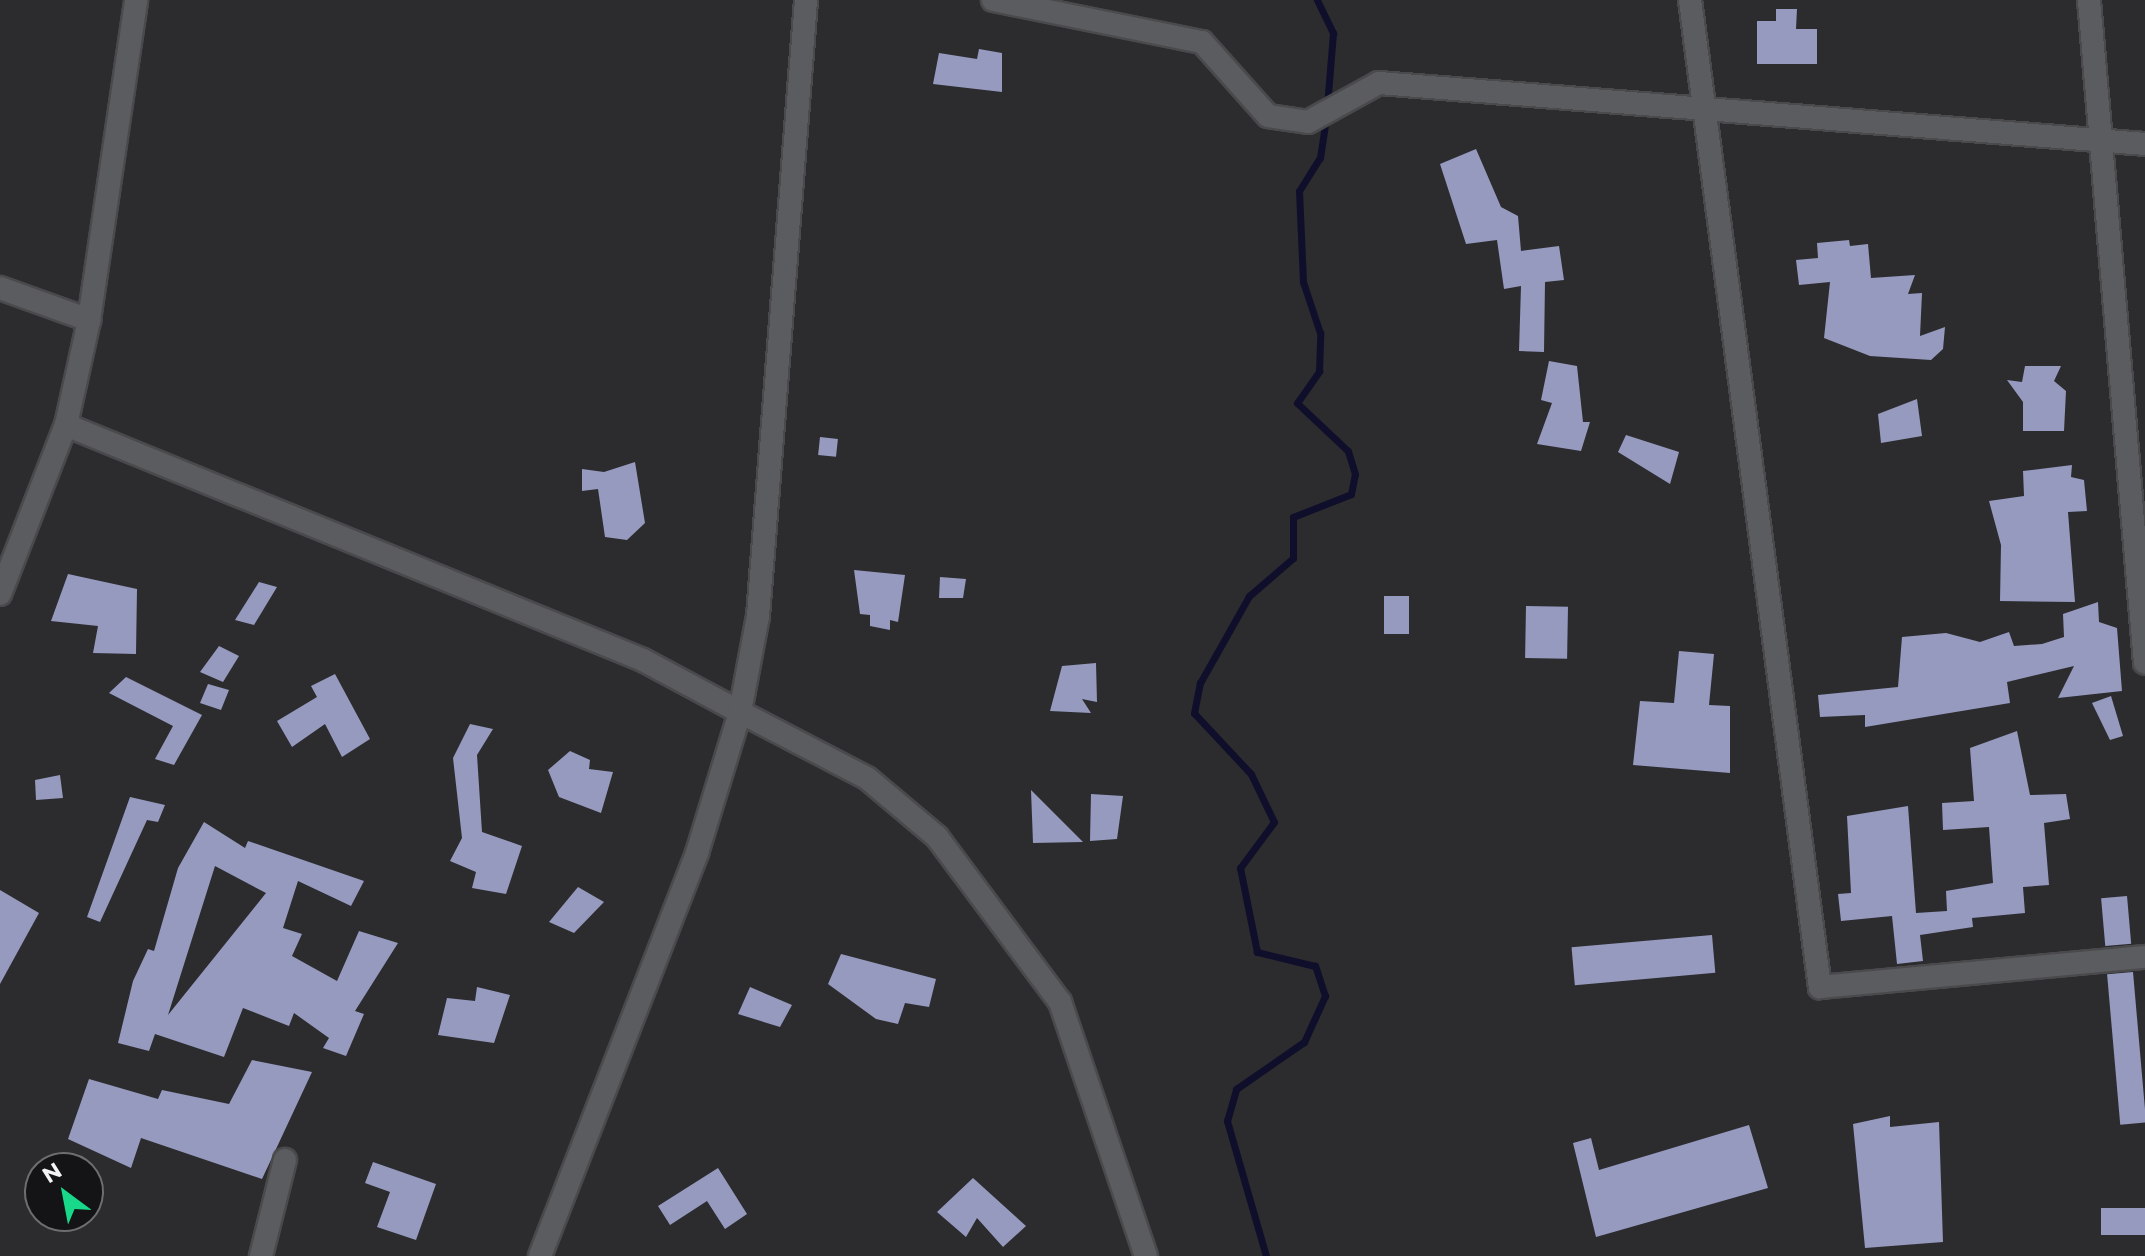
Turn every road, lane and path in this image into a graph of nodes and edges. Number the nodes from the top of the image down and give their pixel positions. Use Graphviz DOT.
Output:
graph roads {
  1 [pos="136,0"];
  2 [pos="806,0"];
  3 [pos="993,0"];
  4 [pos="1690,0"];
  5 [pos="2089,0"];
  6 [pos="1703,113"];
  7 [pos="2102,143"];
  8 [pos="2145,144"];
  9 [pos="0,288"];
  10 [pos="89,320"];
  11 [pos="66,425"];
  12 [pos="0,594"];
  13 [pos="2145,663"];
  14 [pos="740,712"];
  15 [pos="2145,957"];
  16 [pos="285,1160"];
  17 [pos="261,1256"];
  18 [pos="540,1256"];
  19 [pos="1146,1256"];
  1 -- 10 [label="street"];
  2 -- 14 [label="street"];
  3 -- 6 [label="street"];
  4 -- 6 [label="street"];
  5 -- 7 [label="street"];
  6 -- 7 [label="street"];
  6 -- 15 [label="street"];
  7 -- 8 [label="street"];
  7 -- 13 [label="street"];
  9 -- 10 [label="street"];
  10 -- 11 [label="street"];
  11 -- 12 [label="street"];
  11 -- 14 [label="street"];
  14 -- 18 [label="street"];
  14 -- 19 [label="street"];
  16 -- 17 [label="street"];
}
